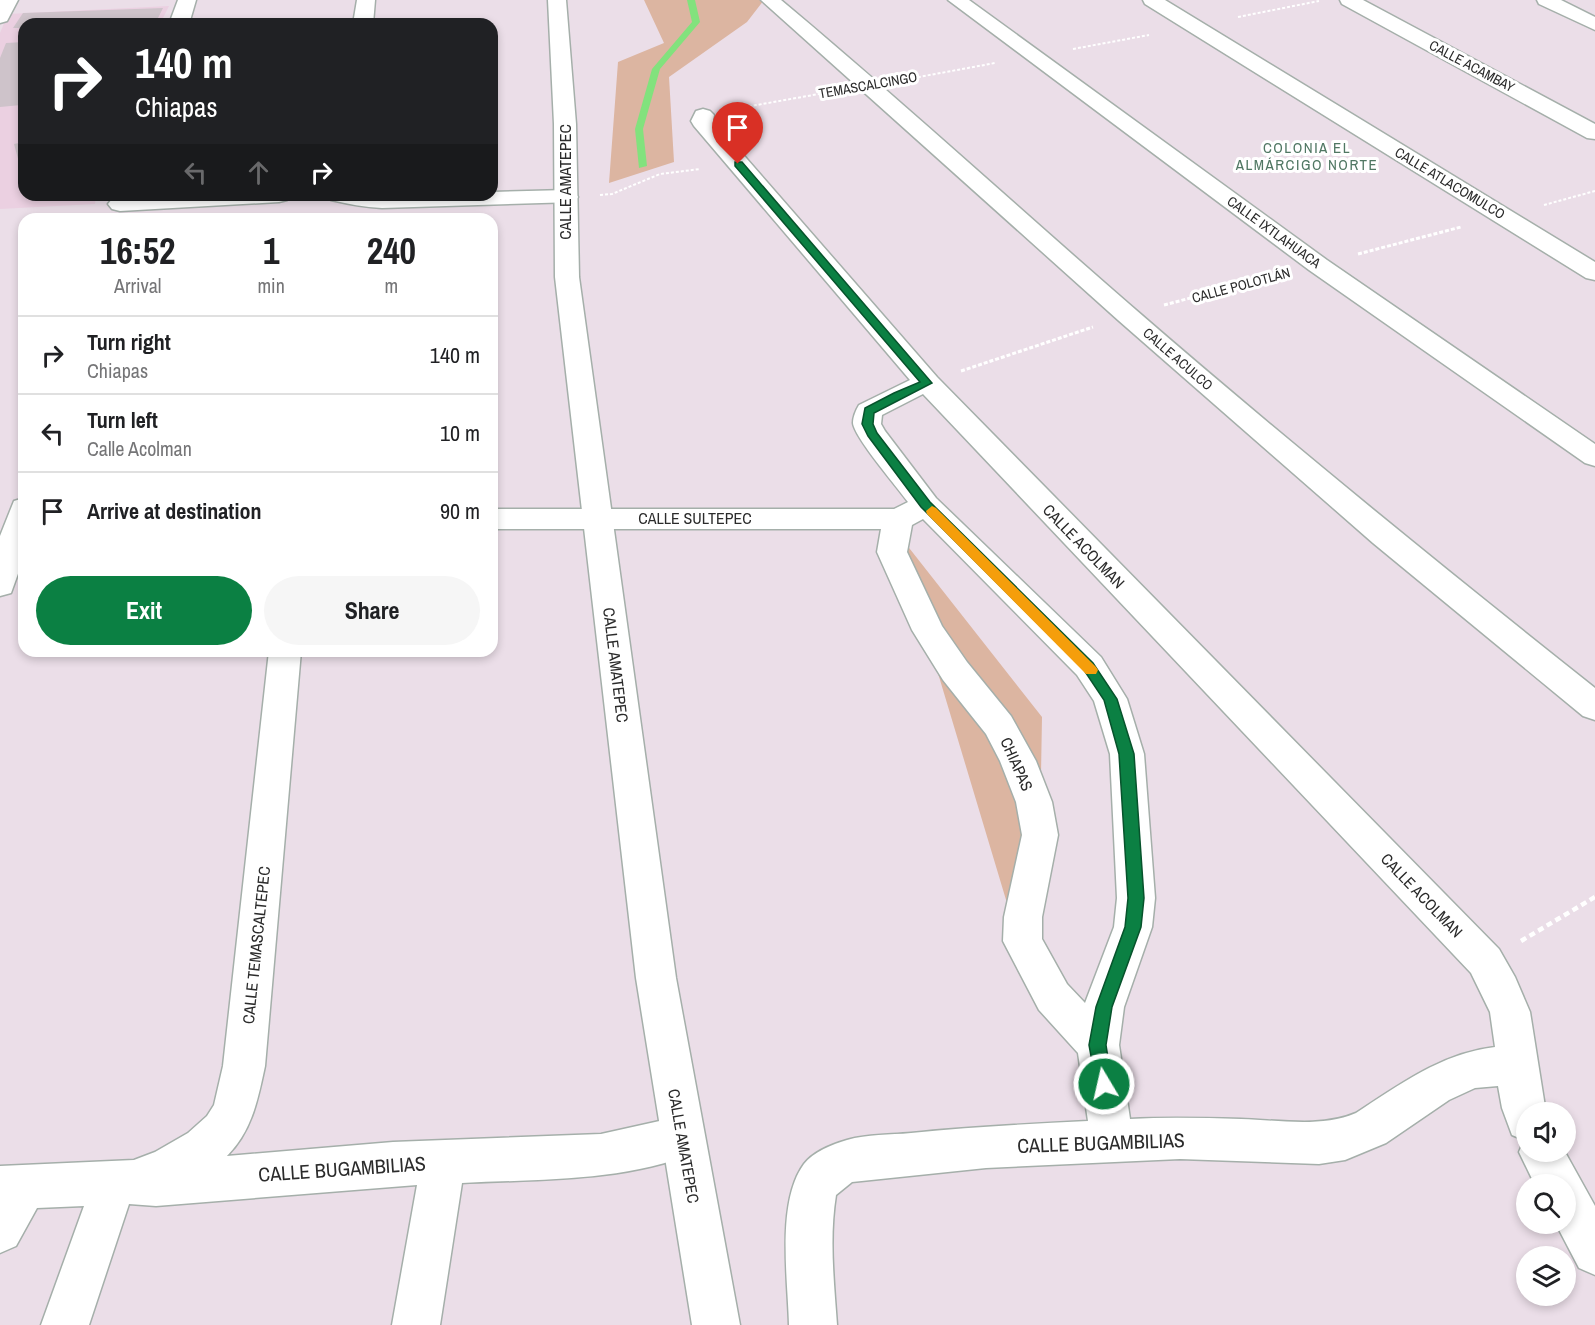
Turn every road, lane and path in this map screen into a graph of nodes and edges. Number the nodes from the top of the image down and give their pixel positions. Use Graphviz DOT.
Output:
graph roads {
  1 [pos="9,0"];
  2 [pos="186,0"];
  3 [pos="366,0"];
  4 [pos="557,0"];
  5 [pos="770,0"];
  6 [pos="957,0"];
  7 [pos="1152,0"];
  8 [pos="1348,0"];
  9 [pos="1546,0"];
  10 [pos="0,17"];
  11 [pos="181,18"];
  12 [pos="364,18"];
  13 [pos="1595,24"];
  14 [pos="1035,56"];
  15 [pos="870,86"];
  16 [pos="702,115"];
  17 [pos="1595,133"];
  18 [pos="738,164"];
  19 [pos="1595,191"];
  20 [pos="567,197"];
  21 [pos="498,198"];
  22 [pos="192,201"];
  23 [pos="119,206"];
  24 [pos="1504,215"];
  25 [pos="1318,265"];
  26 [pos="1595,273"];
  27 [pos="1127,315"];
  28 [pos="927,383"];
  29 [pos="1595,457"];
  30 [pos="912,512"];
  31 [pos="17,517"];
  32 [pos="598,517"];
  33 [pos="498,519"];
  34 [pos="0,585"];
  35 [pos="284,657"];
  36 [pos="1595,707"];
  37 [pos="1595,897"];
  38 [pos="1485,962"];
  39 [pos="1098,1045"];
  40 [pos="1517,1064"];
  41 [pos="1519,1102"];
  42 [pos="682,1137"];
  43 [pos="1112,1141"];
  44 [pos="443,1163"];
  45 [pos="123,1183"];
  46 [pos="13,1187"];
  47 [pos="1576,1217"];
  48 [pos="0,1230"];
  49 [pos="1595,1252"];
  50 [pos="64,1325"];
  51 [pos="417,1325"];
  52 [pos="716,1325"];
  53 [pos="813,1325"];
  1 -- 10 [label="street"];
  2 -- 11 [label="street"];
  3 -- 12 [label="street"];
  4 -- 20 [label="street, CALLE AMATEPEC"];
  5 -- 15 [label="street, CALLE ACULCO"];
  6 -- 14 [label="street, CALLE IXTLAHUACA"];
  7 -- 24 [label="street, CALLE ATLACOMULCO"];
  8 -- 17 [label="street, CALLE ACAMBAY"];
  9 -- 13 [label="street"];
  14 -- 15 [label="path, TEMASCALCINGO"];
  14 -- 25 [label="street, CALLE IXTLAHUACA"];
  15 -- 16 [label="path, TEMASCALCINGO"];
  15 -- 27 [label="street, CALLE ACULCO"];
  16 -- 18 [label="street, CALLE ACOLMAN"];
  18 -- 20 [label="path"];
  18 -- 28 [label="street, CALLE ACOLMAN"];
  19 -- 24 [label="path, CALLE POLOTLÁN"];
  20 -- 21 [label="street"];
  20 -- 32 [label="street, CALLE AMATEPEC"];
  22 -- 23 [label="street"];
  24 -- 25 [label="path, CALLE POLOTLÁN"];
  24 -- 26 [label="street, CALLE ATLACOMULCO"];
  25 -- 27 [label="path, CALLE POLOTLÁN"];
  25 -- 29 [label="street, CALLE IXTLAHUACA"];
  27 -- 28 [label="path, CALLE POLOTLÁN"];
  27 -- 36 [label="street, CALLE ACULCO"];
  28 -- 30 [label="street"];
  28 -- 38 [label="street, CALLE ACOLMAN"];
  30 -- 32 [label="street, CALLE SULTEPEC"];
  30 -- 39 [label="street, CHIAPAS"];
  30 -- 39 [label="street"];
  31 -- 34 [label="street"];
  32 -- 33 [label="street, CALLE SULTEPEC"];
  32 -- 42 [label="street, CALLE AMATEPEC"];
  35 -- 45 [label="street, CALLE TEMASCALTEPEC"];
  37 -- 38 [label="path"];
  38 -- 40 [label="street, CALLE ACOLMAN"];
  39 -- 43 [label="street"];
  40 -- 41 [label="street, CALLE ACOLMAN"];
  40 -- 43 [label="street, CALLE BUGAMBILIAS"];
  42 -- 44 [label="street, CALLE BUGAMBILIAS"];
  42 -- 52 [label="street, CALLE AMATEPEC"];
  43 -- 53 [label="street, CALLE BUGAMBILIAS"];
  44 -- 45 [label="street, CALLE BUGAMBILIAS"];
  44 -- 51 [label="street"];
  45 -- 46 [label="street, CALLE BUGAMBILIAS"];
  45 -- 50 [label="street"];
  46 -- 48 [label="street"];
  47 -- 49 [label="street"];
}
